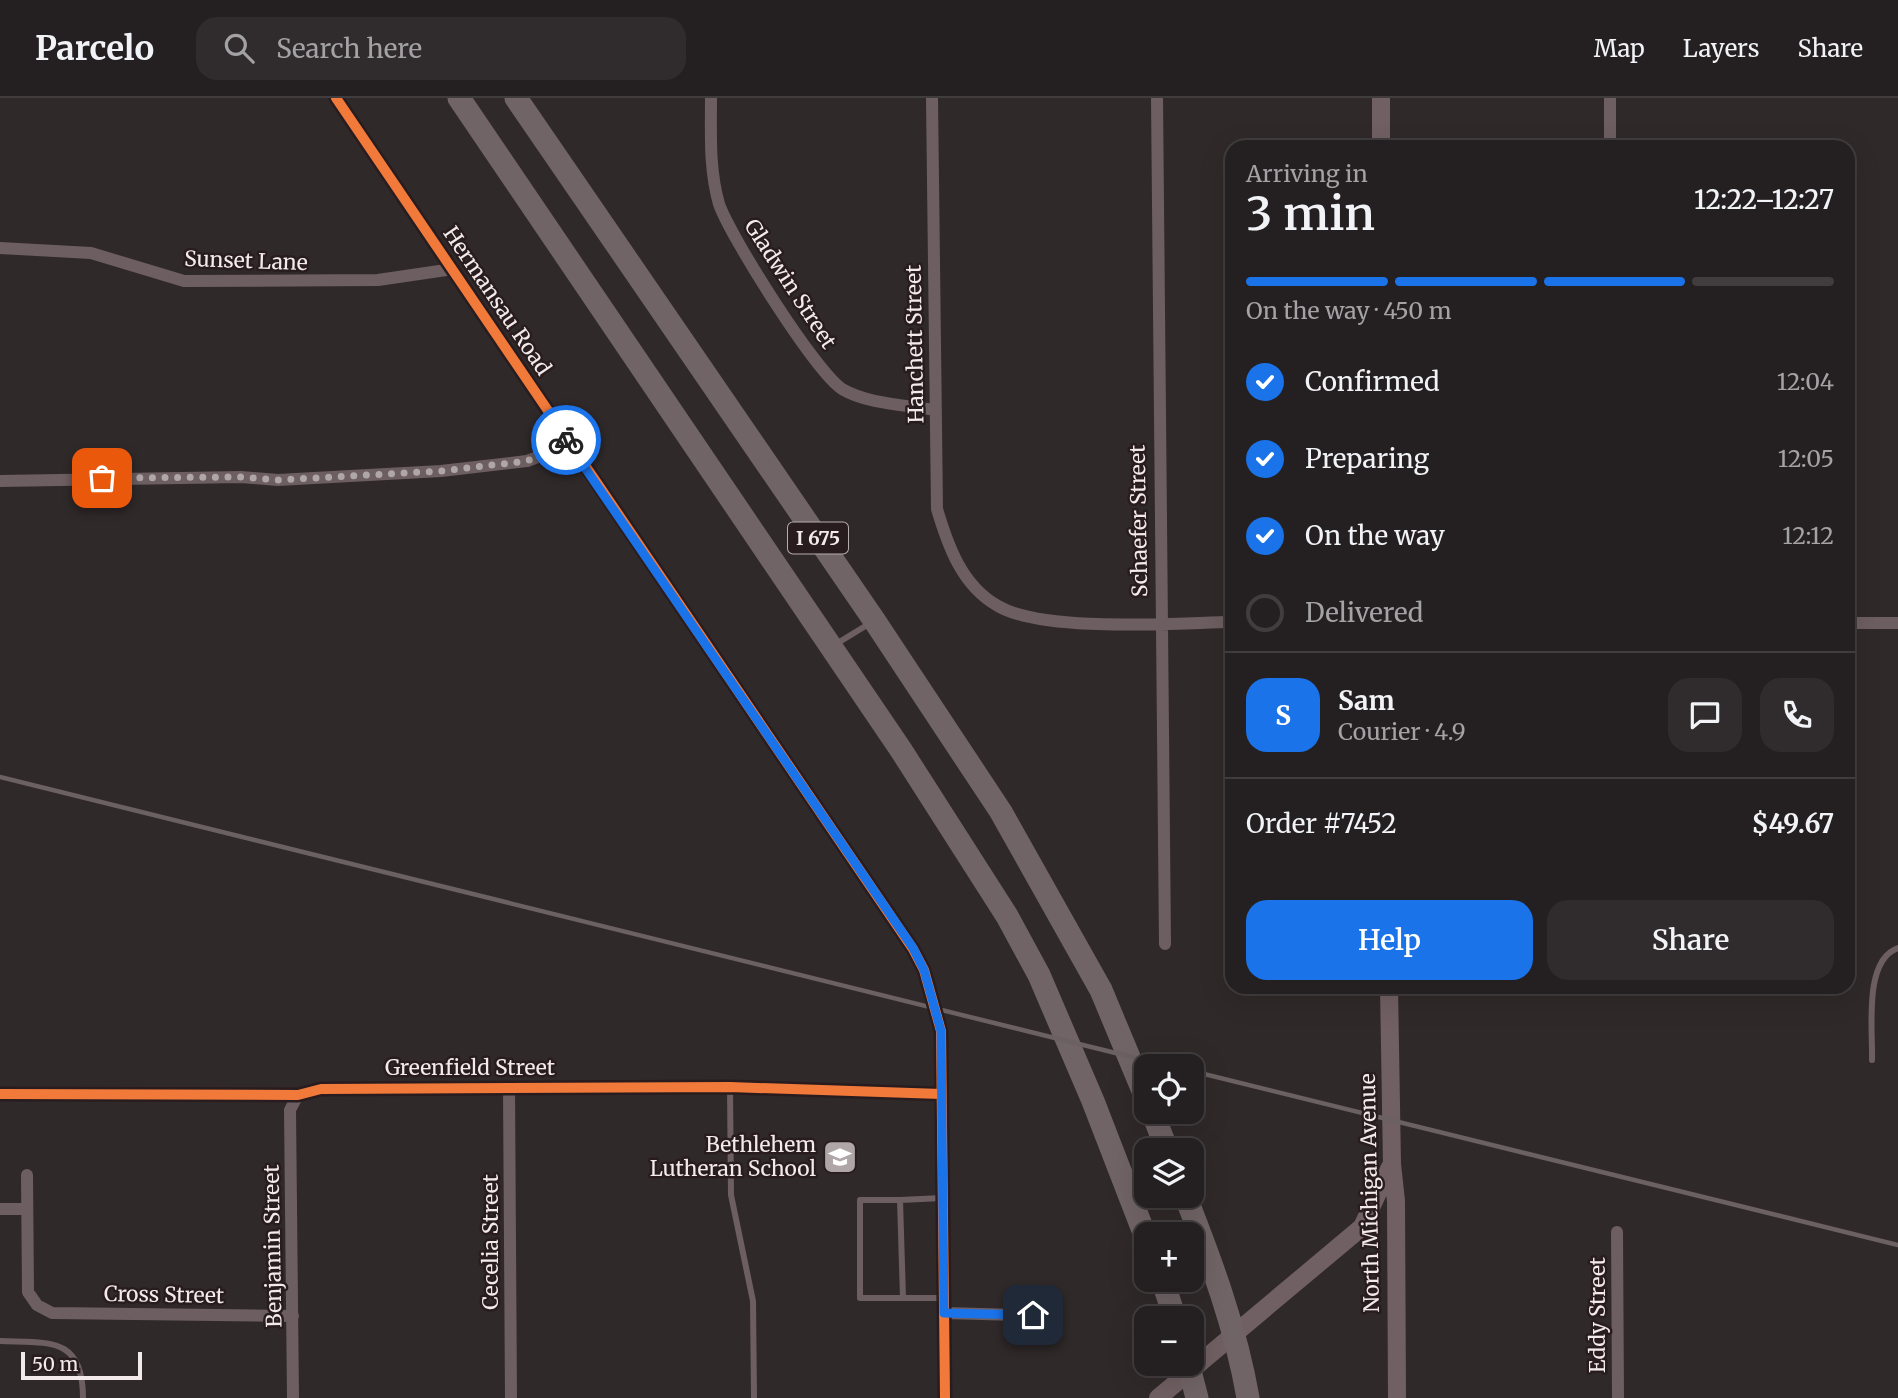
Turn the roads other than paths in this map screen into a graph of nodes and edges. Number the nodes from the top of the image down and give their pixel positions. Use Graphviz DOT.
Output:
graph roads {
  1 [pos="336,98"];
  2 [pos="459,98"];
  3 [pos="516,98"];
  4 [pos="711,98"];
  5 [pos="932,98"];
  6 [pos="1157,98"];
  7 [pos="1381,98"];
  8 [pos="1610,98"];
  9 [pos="1381,140"];
  10 [pos="1610,140"];
  11 [pos="0,248"];
  12 [pos="453,269"];
  13 [pos="935,410"];
  14 [pos="568,439"];
  15 [pos="0,481"];
  16 [pos="874,620"];
  17 [pos="1225,622"];
  18 [pos="1163,623"];
  19 [pos="1855,623"];
  20 [pos="1898,623"];
  21 [pos="832,647"];
  22 [pos="1166,944"];
  23 [pos="1898,948"];
  24 [pos="1389,994"];
  25 [pos="1872,1060"];
  26 [pos="1134,1069"];
  27 [pos="509,1087"];
  28 [pos="730,1087"];
  29 [pos="0,1094"];
  30 [pos="941,1094"];
  31 [pos="298,1095"];
  32 [pos="1392,1164"];
  33 [pos="27,1175"];
  34 [pos="942,1198"];
  35 [pos="900,1199"];
  36 [pos="1190,1208"];
  37 [pos="0,1209"];
  38 [pos="27,1209"];
  39 [pos="1140,1222"];
  40 [pos="1362,1227"];
  41 [pos="1617,1232"];
  42 [pos="1395,1234"];
  43 [pos="903,1298"];
  44 [pos="944,1298"];
  45 [pos="944,1313"];
  46 [pos="1056,1316"];
  47 [pos="293,1317"];
  48 [pos="0,1341"];
  49 [pos="1191,1376"];
  50 [pos="83,1398"];
  51 [pos="293,1398"];
  52 [pos="511,1398"];
  53 [pos="754,1398"];
  54 [pos="945,1398"];
  55 [pos="1158,1398"];
  56 [pos="1197,1398"];
  57 [pos="1248,1398"];
  58 [pos="1397,1398"];
  59 [pos="1618,1398"];
  1 -- 12 [label="street, Hermansau Road"];
  2 -- 21 [label="highway, I 675"];
  3 -- 16 [label="highway, I 675"];
  4 -- 13 [label="street, Gladwin Street"];
  5 -- 13 [label="street, Hanchett Street"];
  6 -- 18 [label="street, Schaefer Street"];
  7 -- 9 [label="street"];
  8 -- 10 [label="street"];
  11 -- 12 [label="street, Sunset Lane"];
  12 -- 14 [label="street, Hermansau Road"];
  13 -- 18 [label="street, Hanchett Street"];
  14 -- 15 [label="street"];
  14 -- 30 [label="street, Hermansau Road"];
  16 -- 21 [label="lane"];
  16 -- 26 [label="highway, I 675"];
  17 -- 18 [label="street, Hanchett Street"];
  18 -- 22 [label="street, Schaefer Street"];
  19 -- 20 [label="street"];
  21 -- 39 [label="highway, I 675"];
  23 -- 25 [label="lane"];
  24 -- 32 [label="street, North Michigan Avenue"];
  27 -- 28 [label="street, Greenfield Street"];
  27 -- 31 [label="street, Greenfield Street"];
  27 -- 52 [label="street, Cecelia Street"];
  28 -- 30 [label="street, Greenfield Street"];
  28 -- 53 [label="lane"];
  29 -- 31 [label="street, Greenfield Street"];
  30 -- 34 [label="street, Hermansau Road"];
  31 -- 47 [label="street, Benjamin Street"];
  32 -- 40 [label="street"];
  32 -- 42 [label="street, North Michigan Avenue"];
  33 -- 38 [label="street"];
  34 -- 35 [label="lane"];
  34 -- 44 [label="street, Hermansau Road"];
  35 -- 43 [label="lane"];
  35 -- 43 [label="lane"];
  36 -- 57 [label="highway"];
  37 -- 38 [label="street"];
  38 -- 47 [label="street, Cross Street"];
  40 -- 42 [label="street"];
  40 -- 55 [label="street"];
  41 -- 59 [label="street, Eddy Street"];
  42 -- 58 [label="street, North Michigan Avenue"];
  43 -- 44 [label="lane"];
  44 -- 45 [label="street, Hermansau Road"];
  45 -- 46 [label="street"];
  45 -- 54 [label="street, Hermansau Road"];
  47 -- 51 [label="street, Benjamin Street"];
  48 -- 50 [label="lane"];
  49 -- 56 [label="highway"];
}
